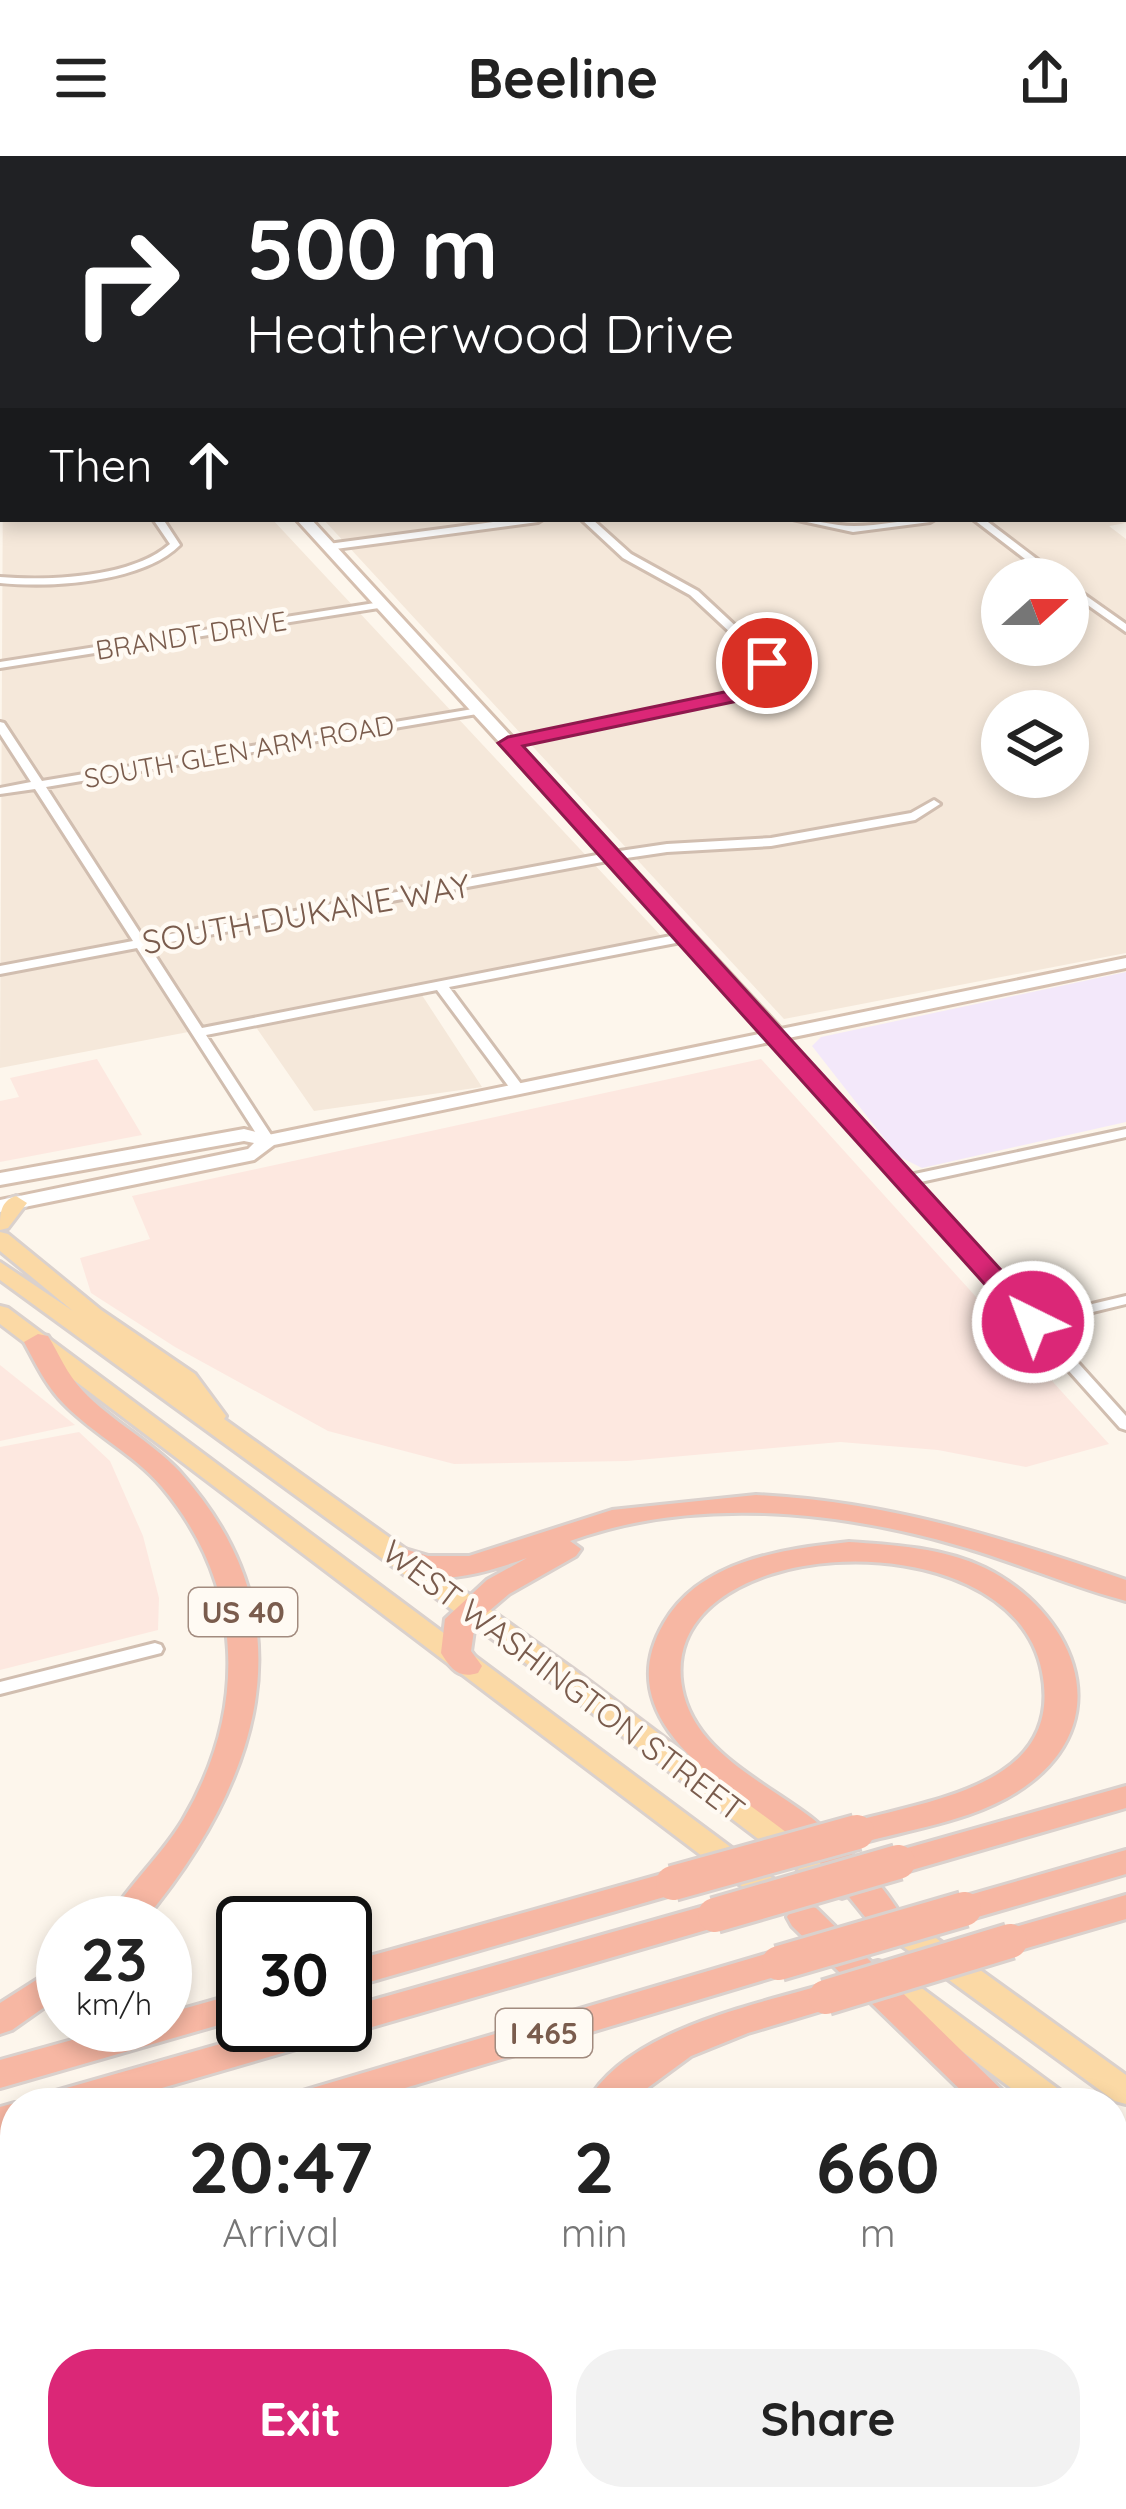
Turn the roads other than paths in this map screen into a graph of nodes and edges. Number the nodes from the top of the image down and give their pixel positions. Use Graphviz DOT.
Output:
graph roads {
  1 [pos="160,522"];
  2 [pos="306,522"];
  3 [pos="516,522"];
  4 [pos="589,522"];
  5 [pos="814,522"];
  6 [pos="907,522"];
  7 [pos="981,522"];
  8 [pos="328,547"];
  9 [pos="1030,558"];
  10 [pos="3,580"];
  11 [pos="1089,602"];
  12 [pos="382,605"];
  13 [pos="1126,629"];
  14 [pos="0,665"];
  15 [pos="479,711"];
  16 [pos="0,725"];
  17 [pos="508,743"];
  18 [pos="39,785"];
  19 [pos="0,791"];
  20 [pos="934,804"];
  21 [pos="613,856"];
  22 [pos="686,937"];
  23 [pos="140,944"];
  24 [pos="1126,963"];
  25 [pos="0,970"];
  26 [pos="442,987"];
  27 [pos="198,1033"];
  28 [pos="774,1034"];
  29 [pos="517,1088"];
  30 [pos="1126,1133"];
  31 [pos="268,1142"];
  32 [pos="0,1179"];
  33 [pos="908,1180"];
  34 [pos="8,1204"];
  35 [pos="0,1223"];
  36 [pos="0,1239"];
  37 [pos="0,1269"];
  38 [pos="1126,1300"];
  39 [pos="0,1313"];
  40 [pos="1033,1322"];
  41 [pos="38,1342"];
  42 [pos="1126,1424"];
  43 [pos="230,1437"];
  44 [pos="665,1512"];
  45 [pos="400,1557"];
  46 [pos="1126,1591"];
  47 [pos="470,1609"];
  48 [pos="155,1649"];
  49 [pos="467,1666"];
  50 [pos="0,1688"];
  51 [pos="1126,1797"];
  52 [pos="818,1843"];
  53 [pos="818,1843"];
  54 [pos="818,1843"];
  55 [pos="818,1843"];
  56 [pos="1126,1862"];
  57 [pos="145,1896"];
  58 [pos="1126,1907"];
  59 [pos="803,1917"];
  60 [pos="887,1920"];
  61 [pos="372,1968"];
  62 [pos="36,1995"];
  63 [pos="216,2013"];
  64 [pos="372,2013"];
  65 [pos="0,2021"];
  66 [pos="239,2052"];
  67 [pos="0,2074"];
  68 [pos="114,2088"];
  69 [pos="359,2088"];
  70 [pos="621,2088"];
  71 [pos="982,2088"];
  72 [pos="1034,2088"];
  73 [pos="1120,2088"];
  1 -- 10 [label="street"];
  2 -- 8 [label="street"];
  3 -- 8 [label="street"];
  4 -- 17 [label="street"];
  5 -- 6 [label="street"];
  7 -- 9 [label="street"];
  8 -- 12 [label="street"];
  11 -- 13 [label="street"];
  12 -- 14 [label="street, BRANDT DRIVE"];
  12 -- 15 [label="street"];
  15 -- 17 [label="street"];
  15 -- 18 [label="street, SOUTH GLEN ARM ROAD"];
  16 -- 18 [label="street"];
  17 -- 21 [label="street"];
  18 -- 19 [label="street, SOUTH GLEN ARM ROAD"];
  18 -- 23 [label="street"];
  20 -- 21 [label="street, SOUTH DUKANE WAY"];
  21 -- 22 [label="street"];
  21 -- 23 [label="street, SOUTH DUKANE WAY"];
  22 -- 26 [label="street"];
  22 -- 28 [label="street"];
  23 -- 25 [label="street, SOUTH DUKANE WAY"];
  23 -- 27 [label="street"];
  24 -- 28 [label="street"];
  26 -- 27 [label="street"];
  26 -- 29 [label="street"];
  27 -- 31 [label="street"];
  28 -- 29 [label="street"];
  28 -- 33 [label="street"];
  29 -- 31 [label="street"];
  30 -- 33 [label="street"];
  31 -- 32 [label="street"];
  31 -- 34 [label="street"];
  33 -- 40 [label="street"];
  34 -- 35 [label="main road"];
  36 -- 43 [label="main road"];
  37 -- 43 [label="main road, WEST WASHINGTON STREET"];
  38 -- 40 [label="street"];
  39 -- 41 [label="main road, WEST WASHINGTON STREET"];
  40 -- 42 [label="street"];
  41 -- 49 [label="main road, WEST WASHINGTON STREET"];
  41 -- 57 [label="highway, US 40"];
  43 -- 45 [label="main road, WEST WASHINGTON STREET"];
  44 -- 45 [label="highway"];
  44 -- 46 [label="highway"];
  44 -- 47 [label="highway"];
  45 -- 47 [label="main road, WEST WASHINGTON STREET"];
  47 -- 49 [label="highway"];
  47 -- 60 [label="main road, WEST WASHINGTON STREET"];
  48 -- 50 [label="street"];
  49 -- 59 [label="main road, WEST WASHINGTON STREET"];
  51 -- 64 [label="highway, I 465, bridge"];
  52 -- 60 [label="highway, bridge"];
  53 -- 54 [label="highway, bridge"];
  55 -- 61 [label="highway, bridge"];
  56 -- 69 [label="highway, I 465, bridge"];
  58 -- 70 [label="highway, bridge"];
  59 -- 71 [label="highway"];
  59 -- 72 [label="main road, WEST WASHINGTON STREET"];
  60 -- 73 [label="main road, WEST WASHINGTON STREET"];
  62 -- 65 [label="highway"];
  63 -- 67 [label="highway"];
  66 -- 68 [label="highway"];
}
